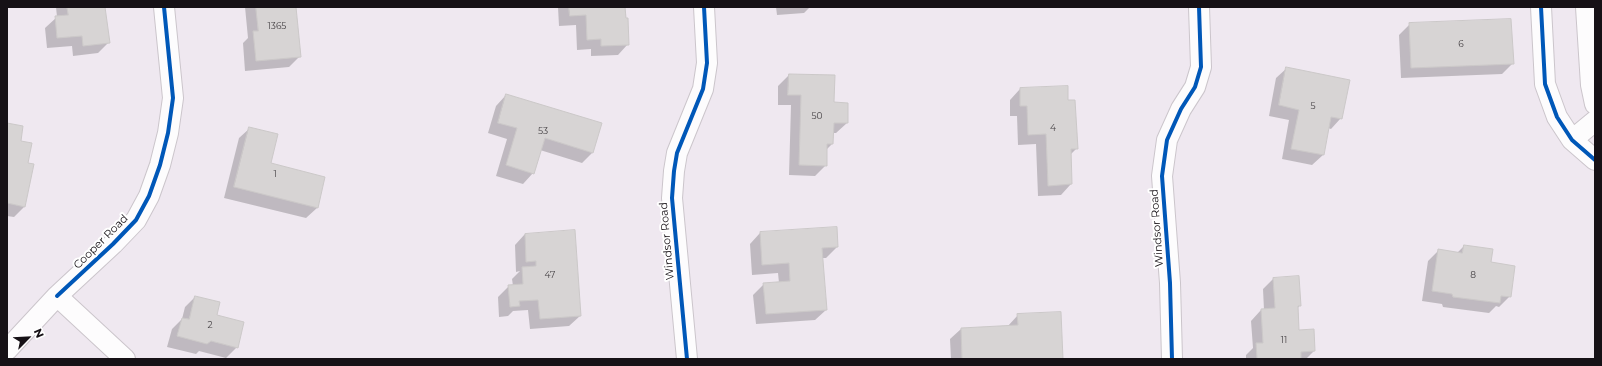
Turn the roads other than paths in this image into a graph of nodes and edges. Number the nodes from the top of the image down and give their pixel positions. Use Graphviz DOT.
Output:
graph roads {
  1 [pos="164,7"];
  2 [pos="704,7"];
  3 [pos="1199,7"];
  4 [pos="1541,7"];
  5 [pos="1586,7"];
  6 [pos="1595,104"];
  7 [pos="1595,121"];
  8 [pos="1572,140"];
  9 [pos="1595,160"];
  10 [pos="57,296"];
  11 [pos="7,350"];
  12 [pos="125,359"];
  13 [pos="687,359"];
  14 [pos="1172,359"];
  1 -- 10 [label="street, Cooper Road"];
  2 -- 13 [label="street, Windsor Road"];
  3 -- 14 [label="street, Windsor Road"];
  4 -- 8 [label="street"];
  5 -- 6 [label="street"];
  7 -- 8 [label="street"];
  8 -- 9 [label="street"];
  10 -- 11 [label="street, Cooper Road"];
  10 -- 12 [label="street"];
}
